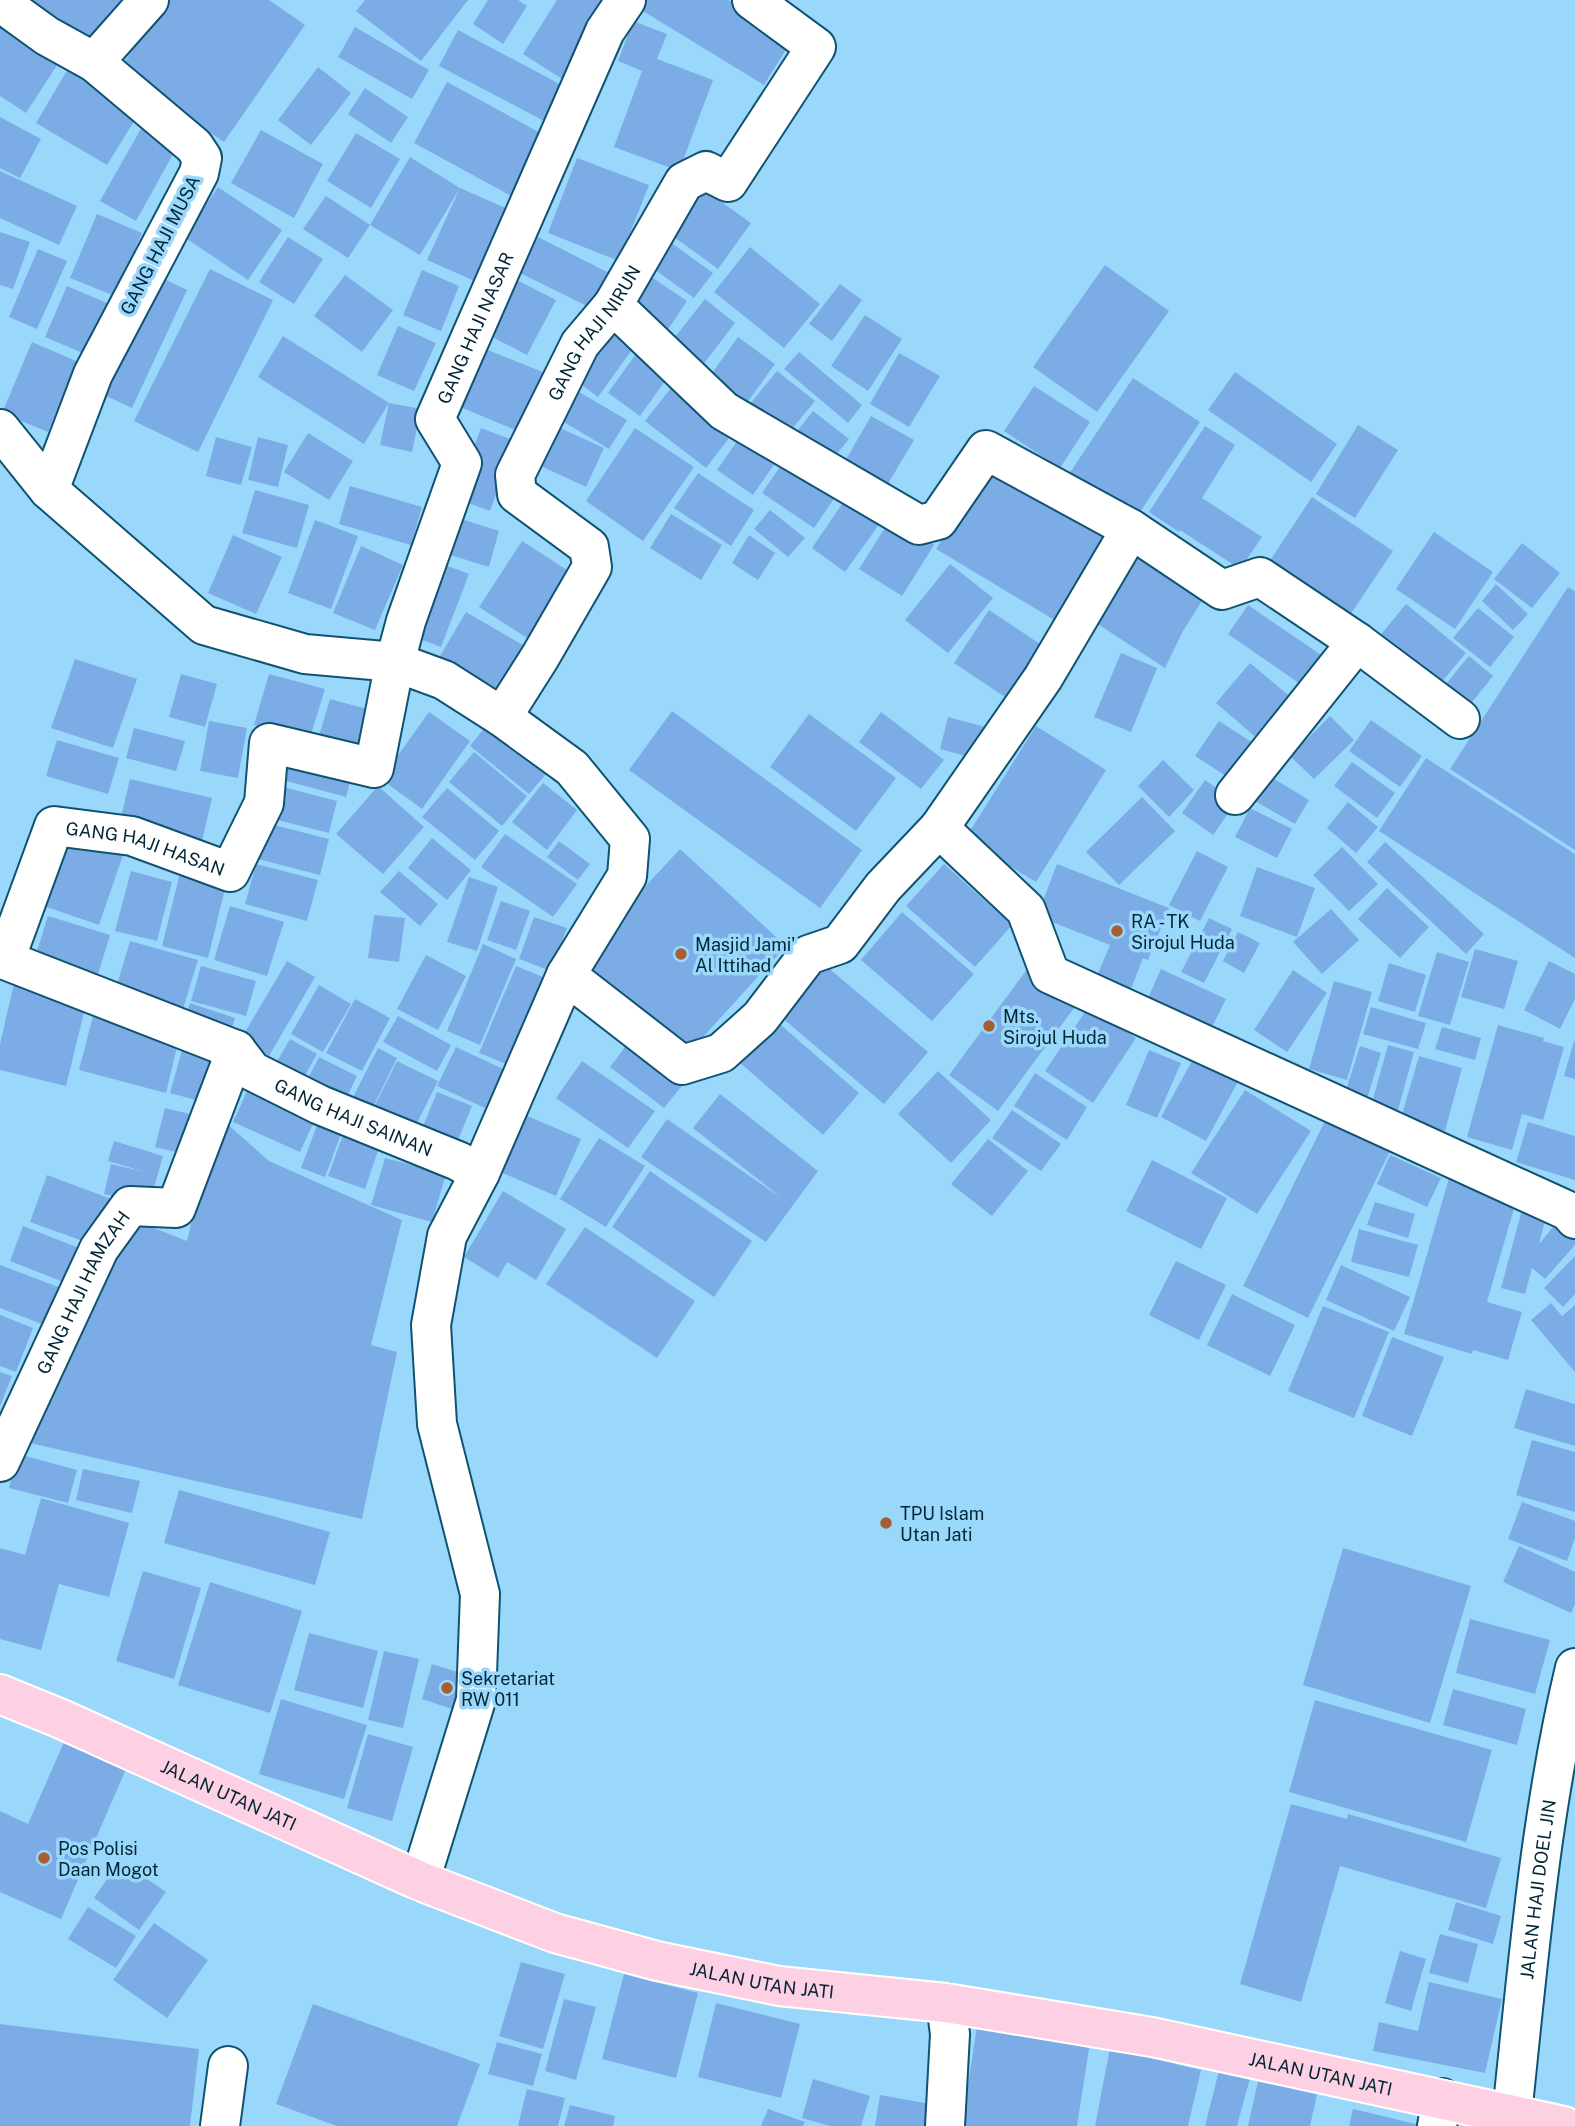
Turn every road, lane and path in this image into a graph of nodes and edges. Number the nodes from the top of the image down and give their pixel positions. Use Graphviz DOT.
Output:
graph roads {
  1 [pos="149,0"];
  2 [pos="626,0"];
  3 [pos="752,0"];
  4 [pos="0,2"];
  5 [pos="94,62"];
  6 [pos="613,305"];
  7 [pos="0,429"];
  8 [pos="49,490"];
  9 [pos="1131,529"];
  10 [pos="1357,642"];
  11 [pos="395,662"];
  12 [pos="502,717"];
  13 [pos="1460,719"];
  14 [pos="1235,794"];
  15 [pos="939,828"];
  16 [pos="566,975"];
  17 [pos="236,1050"];
  18 [pos="480,1173"];
  19 [pos="1575,1219"];
  20 [pos="0,1462"];
  21 [pos="1575,1668"];
  22 [pos="0,1694"];
  23 [pos="420,1881"];
  24 [pos="946,2003"];
  25 [pos="228,2066"];
  26 [pos="1439,2112"];
  27 [pos="1512,2114"];
  28 [pos="220,2126"];
  29 [pos="945,2126"];
  30 [pos="1564,2126"];
  1 -- 5 [label="street"];
  2 -- 11 [label="street, GANG HAJI NASAR"];
  3 -- 6 [label="street, GANG HAJI NIRUN"];
  4 -- 5 [label="street, GANG HAJI MUSA"];
  5 -- 8 [label="street, GANG HAJI MUSA"];
  6 -- 9 [label="street"];
  6 -- 12 [label="street, GANG HAJI NIRUN"];
  7 -- 8 [label="street"];
  8 -- 11 [label="street"];
  9 -- 10 [label="street"];
  9 -- 15 [label="street"];
  10 -- 13 [label="street"];
  10 -- 14 [label="street"];
  11 -- 12 [label="street"];
  11 -- 17 [label="street, GANG HAJI HASAN"];
  12 -- 16 [label="street"];
  15 -- 16 [label="street"];
  15 -- 19 [label="street"];
  16 -- 18 [label="street"];
  17 -- 18 [label="street, GANG HAJI SAINAN"];
  17 -- 20 [label="street, GANG HAJI HAMZAH"];
  18 -- 23 [label="street"];
  21 -- 27 [label="street, JALAN HAJI DOEL JIN"];
  22 -- 23 [label="main road, JALAN UTAN JATI"];
  23 -- 24 [label="main road, JALAN UTAN JATI"];
  24 -- 26 [label="main road, JALAN UTAN JATI"];
  24 -- 29 [label="street"];
  25 -- 28 [label="street"];
  26 -- 27 [label="main road, JALAN UTAN JATI"];
  27 -- 30 [label="main road, JALAN UTAN JATI"];
}
